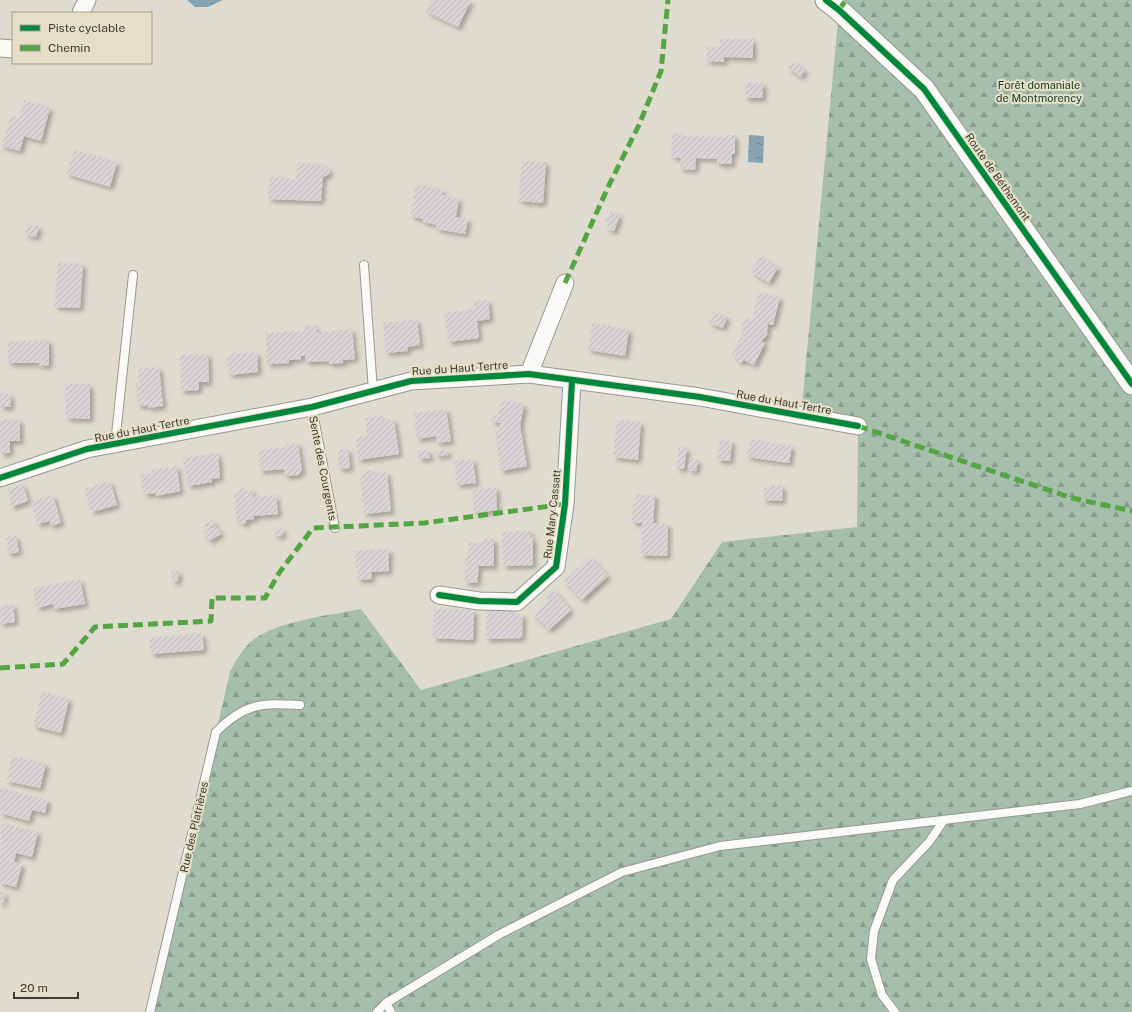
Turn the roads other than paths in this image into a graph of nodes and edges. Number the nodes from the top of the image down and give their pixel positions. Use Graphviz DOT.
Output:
graph roads {
  1 [pos="87,0"];
  2 [pos="826,0"];
  3 [pos="81,12"];
  4 [pos="0,48"];
  5 [pos="12,49"];
  6 [pos="364,265"];
  7 [pos="133,275"];
  8 [pos="565,283"];
  9 [pos="529,374"];
  10 [pos="572,381"];
  11 [pos="1132,384"];
  12 [pos="373,391"];
  13 [pos="312,407"];
  14 [pos="858,426"];
  15 [pos="115,444"];
  16 [pos="0,478"];
  17 [pos="334,528"];
  18 [pos="439,595"];
  19 [pos="300,705"];
  20 [pos="1132,791"];
  21 [pos="944,820"];
  22 [pos="386,1003"];
  23 [pos="150,1012"];
  24 [pos="377,1012"];
  25 [pos="391,1012"];
  26 [pos="895,1012"];
  1 -- 3 [label="street"];
  2 -- 11 [label="street, Route de Béthemont"];
  4 -- 5 [label="street"];
  6 -- 12 [label="lane"];
  7 -- 15 [label="lane"];
  8 -- 9 [label="street"];
  9 -- 10 [label="street, Rue du Haut Tertre"];
  9 -- 12 [label="street, Rue du Haut Tertre"];
  10 -- 14 [label="street, Rue du Haut Tertre"];
  10 -- 18 [label="street, Rue Mary Cassatt"];
  12 -- 13 [label="street, Rue du Haut Tertre"];
  13 -- 15 [label="street, Rue du Haut Tertre"];
  13 -- 17 [label="lane, Sente des Courgents"];
  15 -- 16 [label="street, Rue du Haut Tertre"];
  19 -- 23 [label="lane, Rue des Platrières"];
  20 -- 21 [label="lane"];
  21 -- 22 [label="lane"];
  21 -- 26 [label="lane"];
  22 -- 24 [label="lane"];
  22 -- 25 [label="lane"];
}
